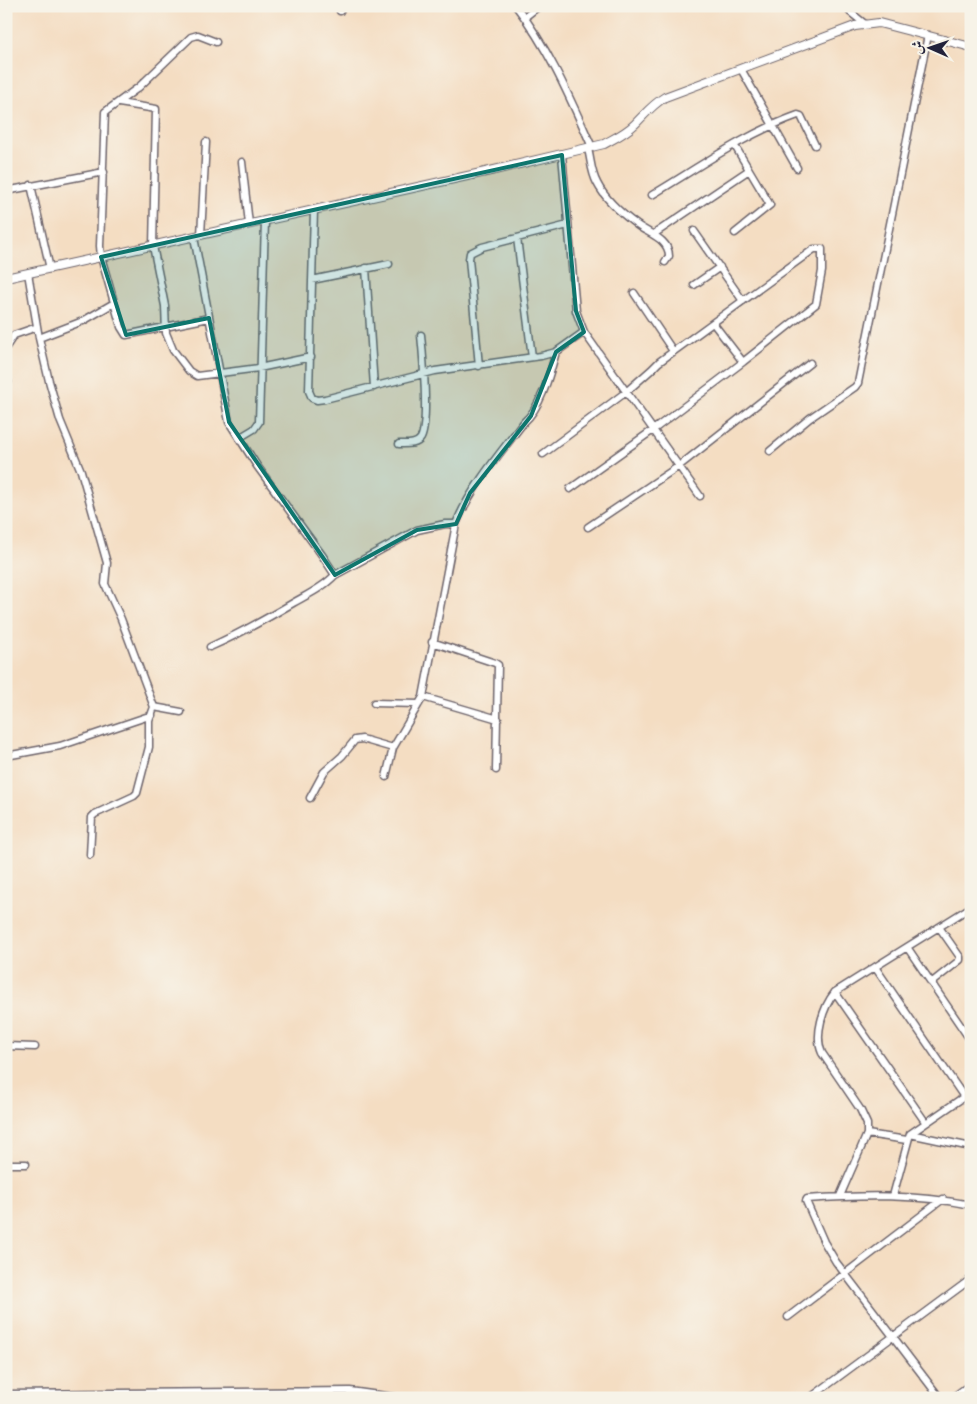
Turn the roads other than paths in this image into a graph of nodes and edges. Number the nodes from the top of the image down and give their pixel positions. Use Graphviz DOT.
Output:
graph roads {
  1 [pos="516,6"];
  2 [pos="539,6"];
  3 [pos="850,6"];
  4 [pos="525,17"];
  5 [pos="865,24"];
  6 [pos="928,35"];
  7 [pos="216,42"];
  8 [pos="971,47"];
  9 [pos="741,69"];
  10 [pos="119,103"];
  11 [pos="772,124"];
  12 [pos="206,142"];
  13 [pos="815,145"];
  14 [pos="735,146"];
  15 [pos="590,148"];
  16 [pos="562,155"];
  17 [pos="242,162"];
  18 [pos="797,168"];
  19 [pos="749,170"];
  20 [pos="104,172"];
  21 [pos="31,185"];
  22 [pos="6,191"];
  23 [pos="652,195"];
  24 [pos="314,210"];
  25 [pos="265,221"];
  26 [pos="249,224"];
  27 [pos="568,225"];
  28 [pos="694,231"];
  29 [pos="735,233"];
  30 [pos="654,234"];
  31 [pos="197,236"];
  32 [pos="517,238"];
  33 [pos="153,246"];
  34 [pos="101,257"];
  35 [pos="665,262"];
  36 [pos="389,264"];
  37 [pos="720,266"];
  38 [pos="50,268"];
  39 [pos="366,268"];
  40 [pos="28,273"];
  41 [pos="6,278"];
  42 [pos="312,280"];
  43 [pos="694,285"];
  44 [pos="634,293"];
  45 [pos="743,302"];
  46 [pos="114,304"];
  47 [pos="209,318"];
  48 [pos="713,323"];
  49 [pos="37,326"];
  50 [pos="166,326"];
  51 [pos="584,332"];
  52 [pos="421,336"];
  53 [pos="39,338"];
  54 [pos="6,346"];
  55 [pos="673,351"];
  56 [pos="556,352"];
  57 [pos="311,357"];
  58 [pos="532,357"];
  59 [pos="744,362"];
  60 [pos="810,363"];
  61 [pos="479,366"];
  62 [pos="259,368"];
  63 [pos="220,374"];
  64 [pos="424,375"];
  65 [pos="374,387"];
  66 [pos="626,392"];
  67 [pos="653,430"];
  68 [pos="239,438"];
  69 [pos="400,444"];
  70 [pos="770,451"];
  71 [pos="543,454"];
  72 [pos="679,466"];
  73 [pos="570,489"];
  74 [pos="700,496"];
  75 [pos="456,524"];
  76 [pos="588,527"];
  77 [pos="335,575"];
  78 [pos="432,642"];
  79 [pos="210,647"];
  80 [pos="423,696"];
  81 [pos="374,703"];
  82 [pos="419,704"];
  83 [pos="154,707"];
  84 [pos="181,712"];
  85 [pos="152,715"];
  86 [pos="498,719"];
  87 [pos="393,748"];
  88 [pos="6,756"];
  89 [pos="496,770"];
  90 [pos="386,777"];
  91 [pos="310,798"];
  92 [pos="90,855"];
  93 [pos="971,907"];
  94 [pos="938,927"];
  95 [pos="907,947"];
  96 [pos="875,967"];
  97 [pos="931,983"];
  98 [pos="835,992"];
  99 [pos="971,1041"];
  100 [pos="6,1046"];
  101 [pos="35,1047"];
  102 [pos="971,1092"];
  103 [pos="964,1097"];
  104 [pos="926,1122"];
  105 [pos="867,1134"];
  106 [pos="909,1137"];
  107 [pos="971,1147"];
  108 [pos="6,1164"];
  109 [pos="26,1164"];
  110 [pos="840,1196"];
  111 [pos="893,1196"];
  112 [pos="943,1199"];
  113 [pos="971,1205"];
  114 [pos="846,1274"];
  115 [pos="971,1279"];
  116 [pos="788,1316"];
  117 [pos="893,1336"];
  118 [pos="971,1384"];
  119 [pos="6,1394"];
  120 [pos="235,1394"];
  121 [pos="350,1394"];
  122 [pos="146,1395"];
  123 [pos="400,1398"];
  124 [pos="810,1398"];
  125 [pos="940,1398"];
  126 [pos="952,1398"];
  1 -- 4 [label="street"];
  2 -- 4 [label="street"];
  3 -- 5 [label="street"];
  4 -- 15 [label="street"];
  5 -- 6 [label="street"];
  5 -- 9 [label="street"];
  6 -- 8 [label="street"];
  6 -- 70 [label="street"];
  7 -- 10 [label="street"];
  9 -- 11 [label="street"];
  9 -- 15 [label="street"];
  10 -- 20 [label="street"];
  10 -- 33 [label="street"];
  11 -- 13 [label="street"];
  11 -- 14 [label="street"];
  11 -- 18 [label="street"];
  12 -- 31 [label="street"];
  14 -- 19 [label="street"];
  14 -- 23 [label="street"];
  15 -- 16 [label="street"];
  15 -- 30 [label="street"];
  16 -- 24 [label="street"];
  16 -- 27 [label="street"];
  17 -- 26 [label="street"];
  19 -- 29 [label="street"];
  19 -- 30 [label="street"];
  20 -- 21 [label="street"];
  20 -- 34 [label="street"];
  21 -- 22 [label="street"];
  21 -- 38 [label="street"];
  24 -- 25 [label="street"];
  24 -- 42 [label="street"];
  25 -- 26 [label="street"];
  25 -- 62 [label="street"];
  26 -- 31 [label="street"];
  27 -- 32 [label="street"];
  27 -- 51 [label="street"];
  28 -- 37 [label="street"];
  30 -- 35 [label="street"];
  31 -- 33 [label="street"];
  31 -- 47 [label="street"];
  32 -- 58 [label="street"];
  32 -- 61 [label="street"];
  33 -- 34 [label="street"];
  33 -- 50 [label="street"];
  34 -- 38 [label="street"];
  34 -- 46 [label="street"];
  36 -- 39 [label="street"];
  37 -- 43 [label="street"];
  37 -- 45 [label="street"];
  38 -- 40 [label="street"];
  39 -- 42 [label="street"];
  39 -- 65 [label="street"];
  40 -- 41 [label="street"];
  40 -- 49 [label="street"];
  42 -- 57 [label="street"];
  44 -- 55 [label="street"];
  45 -- 48 [label="street"];
  45 -- 59 [label="street"];
  46 -- 50 [label="street"];
  46 -- 53 [label="street"];
  47 -- 50 [label="street"];
  47 -- 63 [label="street"];
  48 -- 55 [label="street"];
  48 -- 59 [label="street"];
  49 -- 53 [label="street"];
  49 -- 54 [label="street"];
  50 -- 63 [label="street"];
  51 -- 56 [label="street"];
  51 -- 66 [label="street"];
  52 -- 64 [label="street"];
  53 -- 83 [label="street"];
  55 -- 66 [label="street"];
  56 -- 58 [label="street"];
  56 -- 75 [label="street"];
  57 -- 62 [label="street"];
  57 -- 65 [label="street"];
  58 -- 61 [label="street"];
  59 -- 67 [label="street"];
  60 -- 72 [label="street"];
  61 -- 64 [label="street"];
  62 -- 63 [label="street"];
  62 -- 68 [label="street"];
  63 -- 68 [label="street"];
  64 -- 65 [label="street"];
  64 -- 69 [label="street"];
  66 -- 67 [label="street"];
  66 -- 71 [label="street"];
  67 -- 72 [label="street"];
  67 -- 73 [label="street"];
  68 -- 77 [label="street"];
  72 -- 74 [label="street"];
  72 -- 76 [label="street"];
  75 -- 77 [label="street"];
  75 -- 78 [label="street"];
  77 -- 79 [label="street"];
  78 -- 80 [label="street"];
  78 -- 86 [label="street"];
  80 -- 82 [label="street"];
  80 -- 86 [label="street"];
  81 -- 82 [label="street"];
  82 -- 87 [label="street"];
  83 -- 84 [label="street"];
  83 -- 85 [label="street"];
  85 -- 88 [label="street"];
  85 -- 92 [label="street"];
  86 -- 89 [label="street"];
  87 -- 90 [label="street"];
  87 -- 91 [label="street"];
  93 -- 94 [label="street"];
  94 -- 95 [label="street"];
  94 -- 97 [label="street"];
  95 -- 96 [label="street"];
  95 -- 97 [label="street"];
  96 -- 98 [label="street"];
  96 -- 103 [label="street"];
  97 -- 99 [label="street"];
  98 -- 104 [label="street"];
  98 -- 105 [label="street"];
  100 -- 101 [label="street"];
  102 -- 103 [label="street"];
  103 -- 104 [label="street"];
  104 -- 106 [label="street"];
  105 -- 106 [label="street"];
  105 -- 110 [label="street"];
  106 -- 107 [label="street"];
  106 -- 111 [label="street"];
  108 -- 109 [label="street"];
  110 -- 111 [label="street"];
  110 -- 114 [label="street"];
  111 -- 112 [label="street"];
  112 -- 113 [label="street"];
  112 -- 114 [label="street"];
  114 -- 116 [label="street"];
  114 -- 117 [label="street"];
  115 -- 117 [label="street"];
  117 -- 124 [label="street"];
  117 -- 125 [label="street"];
  118 -- 126 [label="street"];
  119 -- 122 [label="street"];
  120 -- 121 [label="street"];
  120 -- 122 [label="street"];
  121 -- 123 [label="street"];
}
